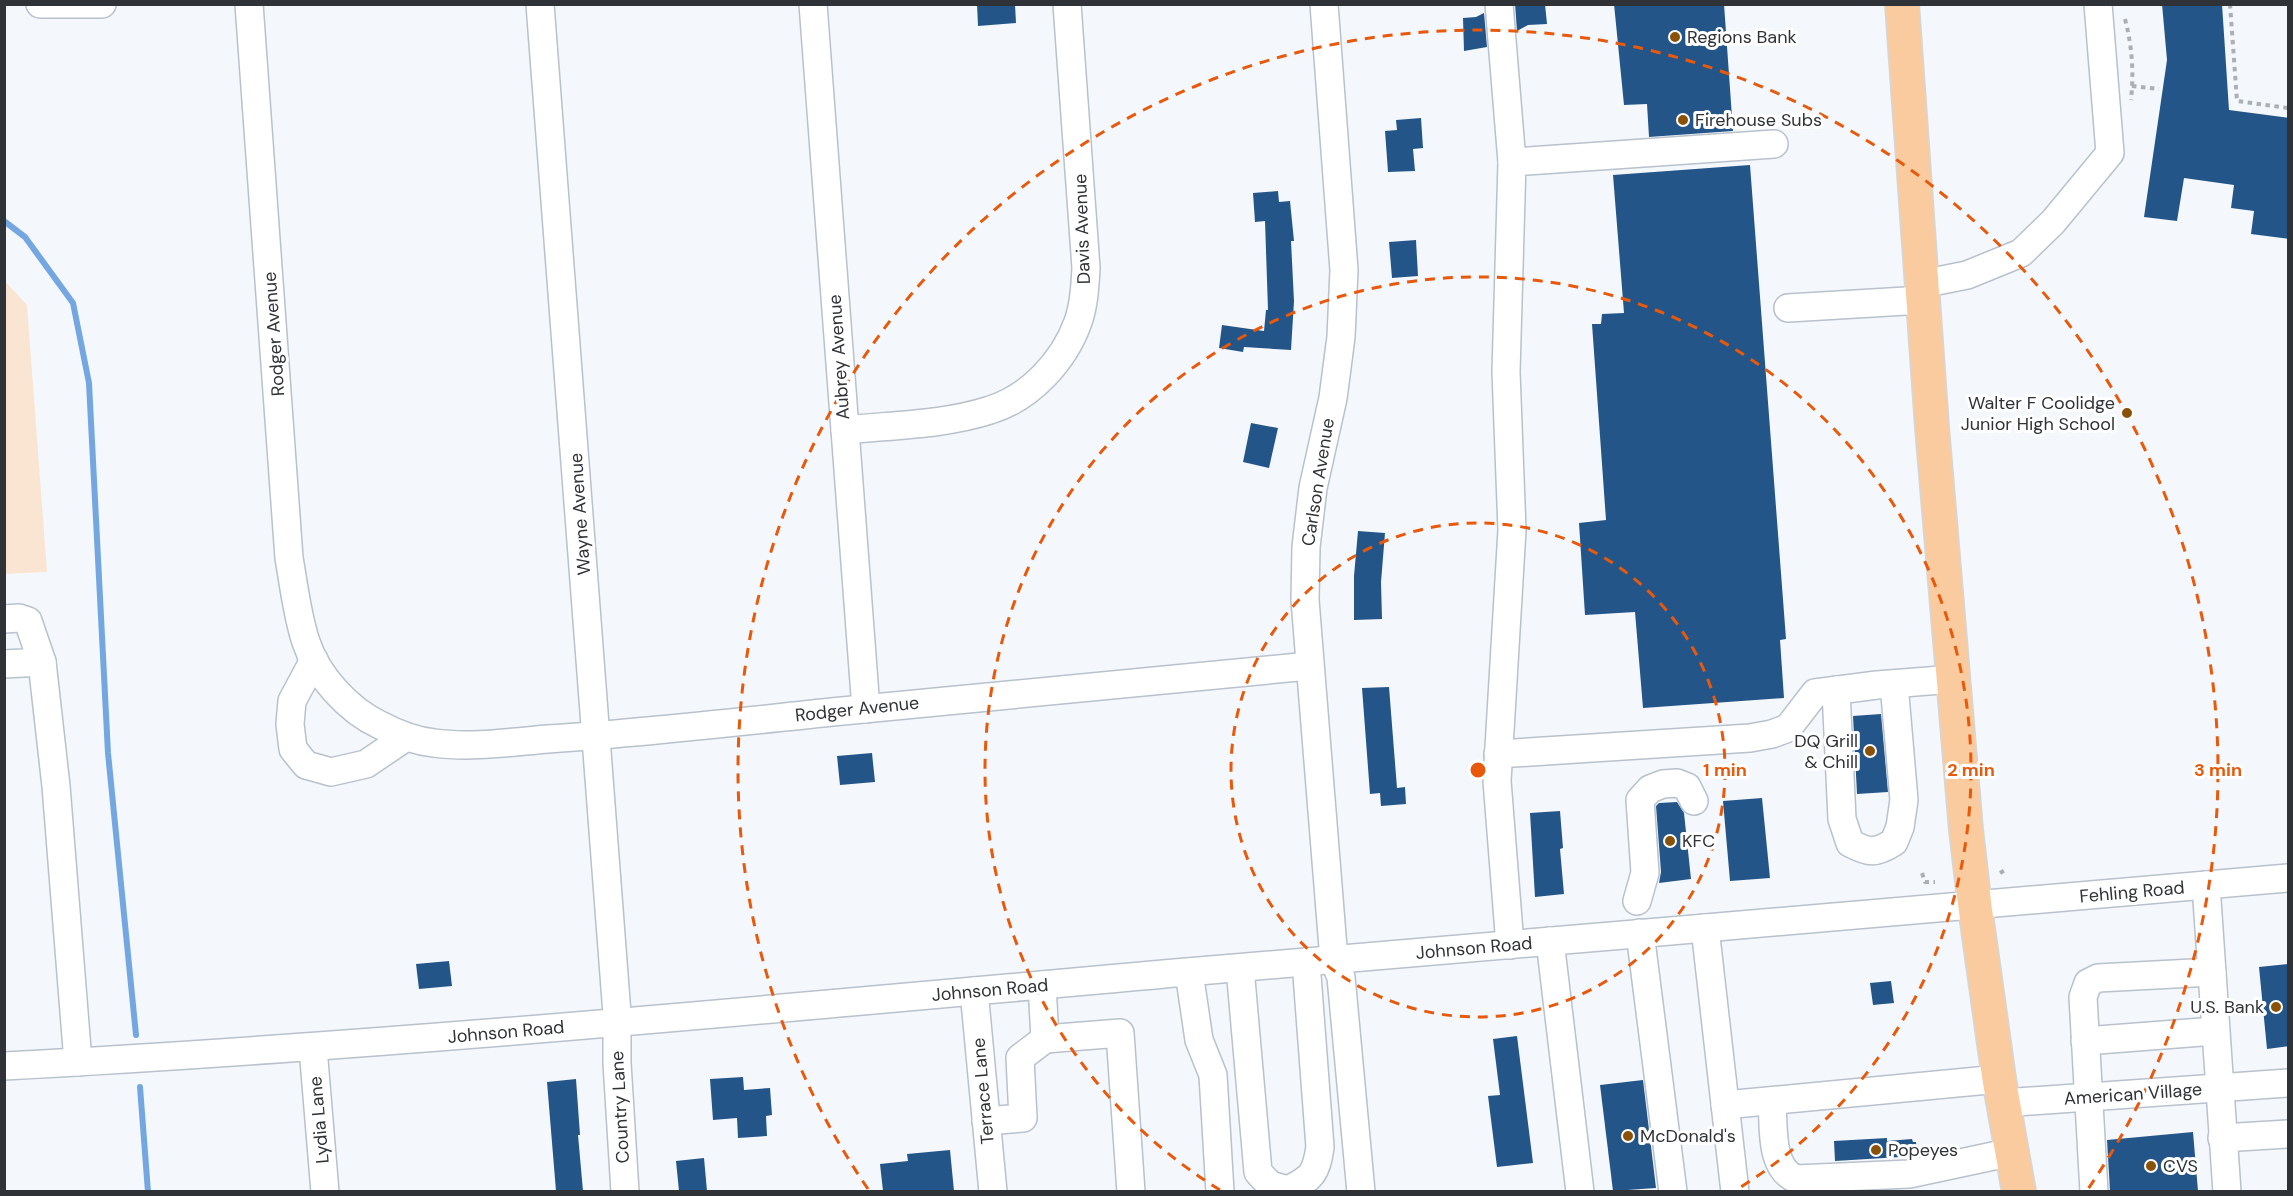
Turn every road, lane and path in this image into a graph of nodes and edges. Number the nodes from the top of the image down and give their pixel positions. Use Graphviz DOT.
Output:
graph roads {
  1 [pos="40,4"];
  2 [pos="102,4"];
  3 [pos="249,4"];
  4 [pos="540,4"];
  5 [pos="813,4"];
  6 [pos="1067,4"];
  7 [pos="1324,4"];
  8 [pos="1499,4"];
  9 [pos="1902,4"];
  10 [pos="2098,4"];
  11 [pos="2230,4"];
  12 [pos="2132,86"];
  13 [pos="2159,89"];
  14 [pos="2289,108"];
  15 [pos="1774,144"];
  16 [pos="1512,162"];
  17 [pos="1922,292"];
  18 [pos="1788,308"];
  19 [pos="845,430"];
  20 [pos="4,619"];
  21 [pos="314,660"];
  22 [pos="42,662"];
  23 [pos="4,664"];
  24 [pos="1309,666"];
  25 [pos="1953,679"];
  26 [pos="1894,684"];
  27 [pos="1836,690"];
  28 [pos="866,708"];
  29 [pos="597,736"];
  30 [pos="406,737"];
  31 [pos="1498,754"];
  32 [pos="1694,801"];
  33 [pos="2005,870"];
  34 [pos="1922,873"];
  35 [pos="2000,873"];
  36 [pos="2289,878"];
  37 [pos="1935,882"];
  38 [pos="2206,885"];
  39 [pos="1637,901"];
  40 [pos="1975,907"];
  41 [pos="1705,928"];
  42 [pos="1640,933"];
  43 [pos="1550,941"];
  44 [pos="1510,945"];
  45 [pos="1334,960"];
  46 [pos="1306,962"];
  47 [pos="1240,968"];
  48 [pos="1189,972"];
  49 [pos="2212,972"];
  50 [pos="1042,986"];
  51 [pos="974,991"];
  52 [pos="617,1023"];
  53 [pos="2215,1031"];
  54 [pos="1046,1039"];
  55 [pos="2085,1041"];
  56 [pos="313,1048"];
  57 [pos="78,1062"];
  58 [pos="4,1066"];
  59 [pos="2289,1083"];
  60 [pos="2219,1088"];
  61 [pos="2001,1091"];
  62 [pos="2088,1098"];
  63 [pos="1772,1101"];
  64 [pos="1725,1105"];
  65 [pos="986,1121"];
  66 [pos="2289,1134"];
  67 [pos="2222,1138"];
  68 [pos="2012,1152"];
  69 [pos="326,1191"];
  70 [pos="625,1191"];
  71 [pos="993,1191"];
  72 [pos="1131,1191"];
  73 [pos="1220,1191"];
  74 [pos="1361,1191"];
  75 [pos="1580,1191"];
  76 [pos="1673,1191"];
  77 [pos="1735,1191"];
  78 [pos="2019,1191"];
  79 [pos="2094,1191"];
  80 [pos="2227,1191"];
  1 -- 2 [label="street"];
  3 -- 21 [label="street, Rodger Avenue"];
  4 -- 29 [label="street, Wayne Avenue"];
  5 -- 19 [label="street, Aubrey Avenue"];
  6 -- 19 [label="street, Davis Avenue"];
  7 -- 24 [label="street, Carlson Avenue"];
  8 -- 16 [label="street"];
  9 -- 17 [label="main road"];
  10 -- 17 [label="street"];
  11 -- 14 [label="path"];
  12 -- 13 [label="path"];
  15 -- 16 [label="street"];
  16 -- 31 [label="street"];
  17 -- 18 [label="street"];
  17 -- 25 [label="main road"];
  19 -- 28 [label="street, Aubrey Avenue"];
  20 -- 22 [label="street"];
  21 -- 30 [label="street, Rodger Avenue"];
  21 -- 30 [label="street"];
  22 -- 23 [label="street"];
  22 -- 57 [label="street"];
  24 -- 28 [label="street, Rodger Avenue"];
  24 -- 45 [label="street, Carlson Avenue"];
  25 -- 26 [label="street"];
  25 -- 40 [label="main road"];
  26 -- 27 [label="street"];
  26 -- 27 [label="street"];
  27 -- 31 [label="street"];
  28 -- 29 [label="street, Rodger Avenue"];
  29 -- 30 [label="street, Rodger Avenue"];
  29 -- 52 [label="street, Wayne Avenue"];
  31 -- 44 [label="street"];
  32 -- 39 [label="street"];
  33 -- 35 [label="path"];
  34 -- 37 [label="path"];
  36 -- 38 [label="street, Fehling Road"];
  38 -- 40 [label="street, Fehling Road"];
  38 -- 49 [label="street"];
  40 -- 41 [label="street, Johnson Road"];
  40 -- 61 [label="main road"];
  41 -- 42 [label="street, Johnson Road"];
  41 -- 64 [label="street"];
  42 -- 43 [label="street, Johnson Road"];
  42 -- 76 [label="street"];
  43 -- 44 [label="street, Johnson Road"];
  43 -- 75 [label="street"];
  44 -- 45 [label="street, Johnson Road"];
  45 -- 46 [label="street, Johnson Road"];
  45 -- 74 [label="street, Carlson Avenue"];
  46 -- 47 [label="street, Johnson Road"];
  46 -- 47 [label="street"];
  47 -- 48 [label="street, Johnson Road"];
  48 -- 50 [label="street, Johnson Road"];
  48 -- 73 [label="street"];
  49 -- 53 [label="street"];
  49 -- 55 [label="street"];
  50 -- 51 [label="street, Johnson Road"];
  50 -- 54 [label="street"];
  51 -- 52 [label="street, Johnson Road"];
  51 -- 65 [label="street, Terrace Lane"];
  52 -- 56 [label="street, Johnson Road"];
  52 -- 70 [label="street, Country Lane"];
  53 -- 55 [label="street"];
  53 -- 60 [label="street"];
  54 -- 65 [label="street"];
  54 -- 72 [label="street"];
  55 -- 62 [label="street"];
  56 -- 57 [label="street, Johnson Road"];
  56 -- 69 [label="street, Lydia Lane"];
  57 -- 58 [label="street, Johnson Road"];
  59 -- 60 [label="street"];
  60 -- 62 [label="street, American Village"];
  60 -- 67 [label="street, American Village"];
  61 -- 62 [label="street, American Village"];
  61 -- 63 [label="street, American Village"];
  61 -- 68 [label="main road"];
  62 -- 79 [label="street"];
  63 -- 64 [label="street, American Village"];
  63 -- 68 [label="street"];
  64 -- 77 [label="street"];
  65 -- 71 [label="street, Terrace Lane"];
  66 -- 67 [label="street"];
  67 -- 80 [label="street, American Village"];
  68 -- 78 [label="main road"];
}
